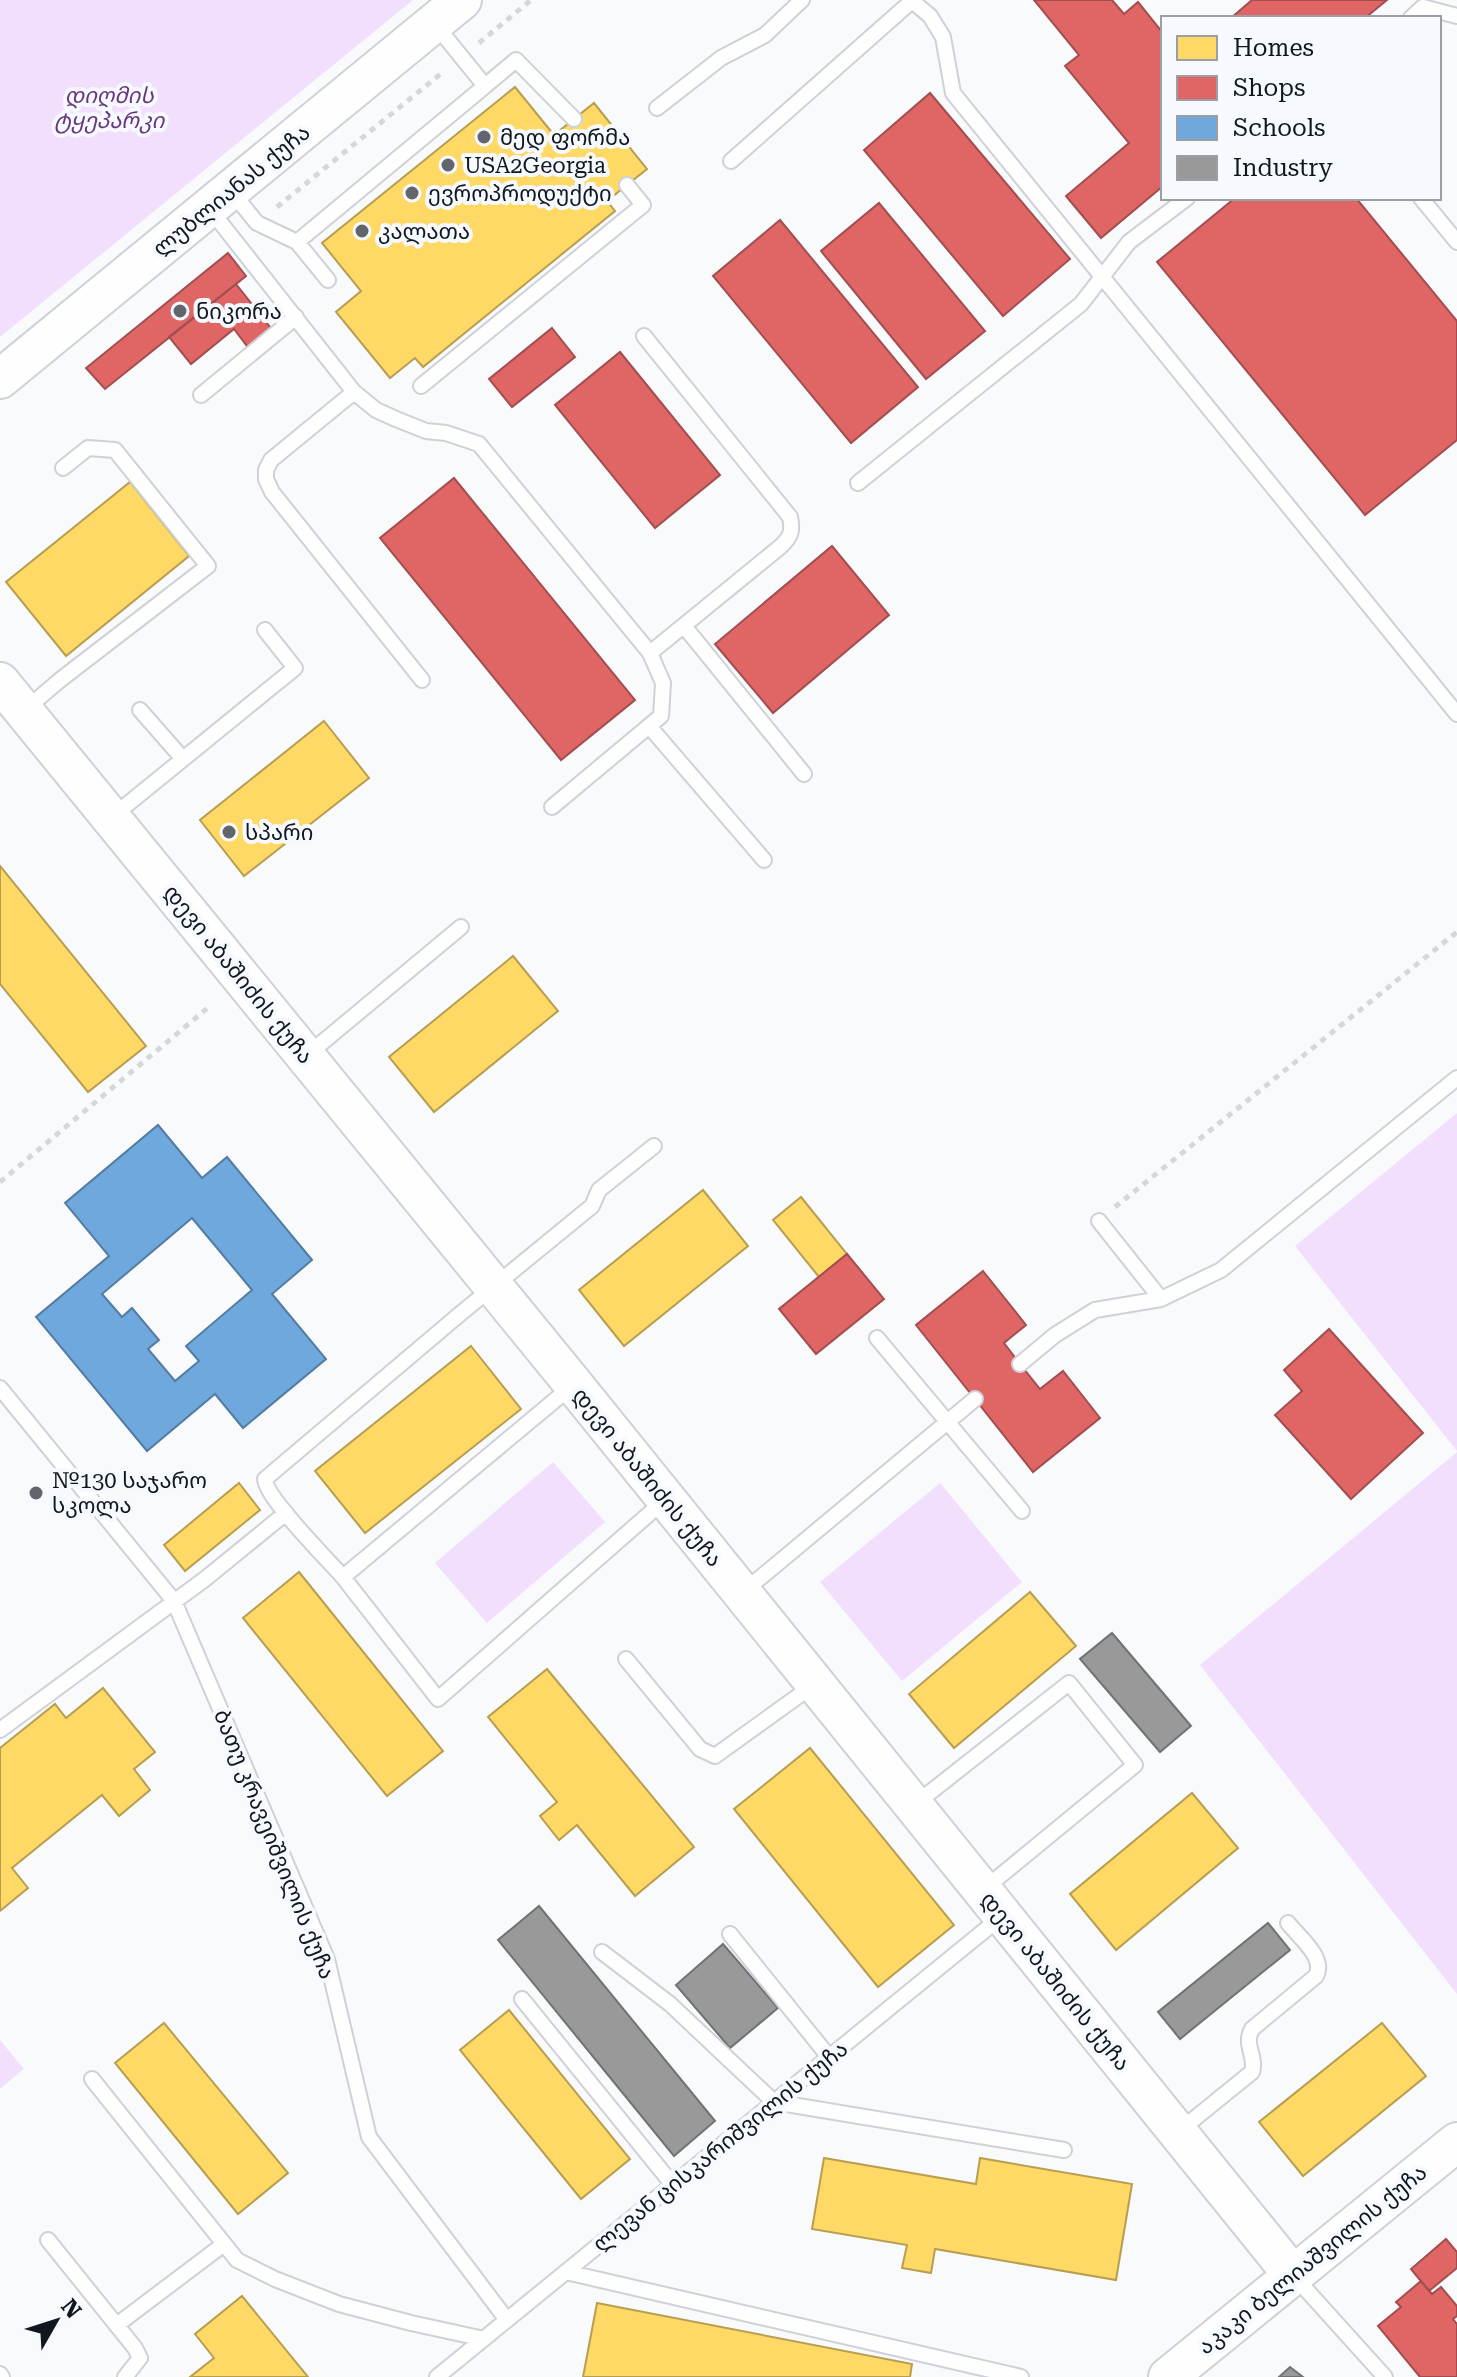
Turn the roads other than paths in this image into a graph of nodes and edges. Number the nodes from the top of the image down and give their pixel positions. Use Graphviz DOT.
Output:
graph roads {
  1 [pos="802,0"];
  2 [pos="912,0"];
  3 [pos="448,11"];
  4 [pos="1413,16"];
  5 [pos="1457,16"];
  6 [pos="485,86"];
  7 [pos="657,108"];
  8 [pos="574,119"];
  9 [pos="731,161"];
  10 [pos="627,185"];
  11 [pos="220,199"];
  12 [pos="1184,200"];
  13 [pos="1423,200"];
  14 [pos="297,242"];
  15 [pos="1457,242"];
  16 [pos="1103,277"];
  17 [pos="328,280"];
  18 [pos="296,317"];
  19 [pos="644,336"];
  20 [pos="0,379"];
  21 [pos="421,386"];
  22 [pos="354,392"];
  23 [pos="201,395"];
  24 [pos="63,468"];
  25 [pos="858,483"];
  26 [pos="684,626"];
  27 [pos="265,630"];
  28 [pos="650,653"];
  29 [pos="422,680"];
  30 [pos="0,682"];
  31 [pos="140,710"];
  32 [pos="24,711"];
  33 [pos="1457,714"];
  34 [pos="649,726"];
  35 [pos="183,759"];
  36 [pos="804,774"];
  37 [pos="552,807"];
  38 [pos="111,817"];
  39 [pos="764,860"];
  40 [pos="461,927"];
  41 [pos="306,1056"];
  42 [pos="1457,1078"];
  43 [pos="654,1146"];
  44 [pos="1099,1221"];
  45 [pos="493,1286"];
  46 [pos="1161,1299"];
  47 [pos="877,1338"];
  48 [pos="1020,1364"];
  49 [pos="574,1385"];
  50 [pos="0,1388"];
  51 [pos="975,1399"];
  52 [pos="947,1423"];
  53 [pos="666,1498"];
  54 [pos="1022,1511"];
  55 [pos="286,1513"];
  56 [pos="343,1577"];
  57 [pos="742,1593"];
  58 [pos="174,1601"];
  59 [pos="626,1659"];
  60 [pos="815,1684"];
  61 [pos="0,1730"];
  62 [pos="914,1806"];
  63 [pos="992,1903"];
  64 [pos="1288,1923"];
  65 [pos="730,1934"];
  66 [pos="602,1952"];
  67 [pos="522,1999"];
  68 [pos="829,2057"];
  69 [pos="92,2079"];
  70 [pos="774,2102"];
  71 [pos="1178,2132"];
  72 [pos="1457,2142"];
  73 [pos="1064,2150"];
  74 [pos="673,2185"];
  75 [pos="48,2240"];
  76 [pos="224,2244"];
  77 [pos="566,2272"];
  78 [pos="1293,2275"];
  79 [pos="507,2320"];
  80 [pos="118,2324"];
  81 [pos="484,2339"];
  82 [pos="125,2377"];
  83 [pos="437,2377"];
  84 [pos="1021,2377"];
  85 [pos="1168,2377"];
  86 [pos="1385,2377"];
  1 -- 7 [label="lane"];
  2 -- 9 [label="lane"];
  2 -- 16 [label="lane"];
  3 -- 6 [label="lane"];
  3 -- 11 [label="street, ლუბლიანას ქუჩა"];
  4 -- 5 [label="lane"];
  6 -- 8 [label="lane"];
  6 -- 14 [label="lane"];
  10 -- 21 [label="lane"];
  11 -- 14 [label="lane"];
  11 -- 18 [label="lane"];
  11 -- 20 [label="street, ლუბლიანას ქუჩა"];
  12 -- 16 [label="lane"];
  13 -- 15 [label="lane"];
  14 -- 17 [label="lane"];
  16 -- 25 [label="lane"];
  16 -- 33 [label="lane"];
  18 -- 22 [label="lane"];
  18 -- 23 [label="lane"];
  19 -- 26 [label="lane"];
  22 -- 28 [label="lane"];
  22 -- 29 [label="lane"];
  24 -- 32 [label="lane"];
  26 -- 28 [label="lane"];
  26 -- 36 [label="lane"];
  27 -- 35 [label="lane"];
  28 -- 34 [label="lane"];
  30 -- 32 [label="street, დევი აბაშიძის ქუჩა"];
  31 -- 35 [label="lane"];
  32 -- 38 [label="street, დევი აბაშიძის ქუჩა"];
  34 -- 37 [label="lane"];
  34 -- 39 [label="lane"];
  35 -- 38 [label="lane"];
  38 -- 41 [label="street, დევი აბაშიძის ქუჩა"];
  40 -- 41 [label="lane"];
  41 -- 45 [label="street, დევი აბაშიძის ქუჩა"];
  42 -- 46 [label="lane"];
  43 -- 45 [label="lane"];
  44 -- 46 [label="lane"];
  45 -- 49 [label="street, დევი აბაშიძის ქუჩა"];
  45 -- 55 [label="lane"];
  46 -- 48 [label="lane"];
  47 -- 52 [label="lane"];
  49 -- 53 [label="street, დევი აბაშიძის ქუჩა"];
  49 -- 56 [label="lane"];
  50 -- 58 [label="lane, ბათუ კრავეიშვილის ქუჩა"];
  51 -- 52 [label="lane"];
  52 -- 54 [label="lane"];
  52 -- 57 [label="lane"];
  53 -- 56 [label="lane"];
  53 -- 57 [label="street, დევი აბაშიძის ქუჩა"];
  55 -- 56 [label="lane"];
  55 -- 58 [label="lane"];
  57 -- 60 [label="street, დევი აბაშიძის ქუჩა"];
  58 -- 61 [label="lane"];
  58 -- 79 [label="lane, ბათუ კრავეიშვილის ქუჩა"];
  59 -- 60 [label="lane"];
  60 -- 62 [label="street, დევი აბაშიძის ქუჩა"];
  62 -- 63 [label="street, დევი აბაშიძის ქუჩა"];
  62 -- 63 [label="lane, ლევან ცისკარიშვილის ქუჩა"];
  63 -- 68 [label="lane, ლევან ცისკარიშვილის ქუჩა"];
  63 -- 71 [label="street, დევი აბაშიძის ქუჩა"];
  64 -- 71 [label="lane"];
  65 -- 68 [label="lane"];
  66 -- 70 [label="lane"];
  67 -- 74 [label="lane"];
  68 -- 70 [label="lane, ლევან ცისკარიშვილის ქუჩა"];
  69 -- 76 [label="lane"];
  70 -- 73 [label="lane"];
  70 -- 74 [label="lane, ლევან ცისკარიშვილის ქუჩა"];
  71 -- 78 [label="street, დევი აბაშიძის ქუჩა"];
  72 -- 78 [label="street, აკაკი ბელიაშვილის ქუჩა"];
  74 -- 77 [label="lane, ლევან ცისკარიშვილის ქუჩა"];
  75 -- 80 [label="lane"];
  76 -- 80 [label="lane"];
  76 -- 81 [label="lane"];
  77 -- 79 [label="lane, ლევან ცისკარიშვილის ქუჩა"];
  77 -- 84 [label="lane"];
  78 -- 85 [label="street, აკაკი ბელიაშვილის ქუჩა"];
  78 -- 86 [label="lane"];
  79 -- 81 [label="lane, ლევან ცისკარიშვილის ქუჩა"];
  80 -- 82 [label="lane"];
  81 -- 83 [label="lane, ლევან ცისკარიშვილის ქუჩა"];
}
